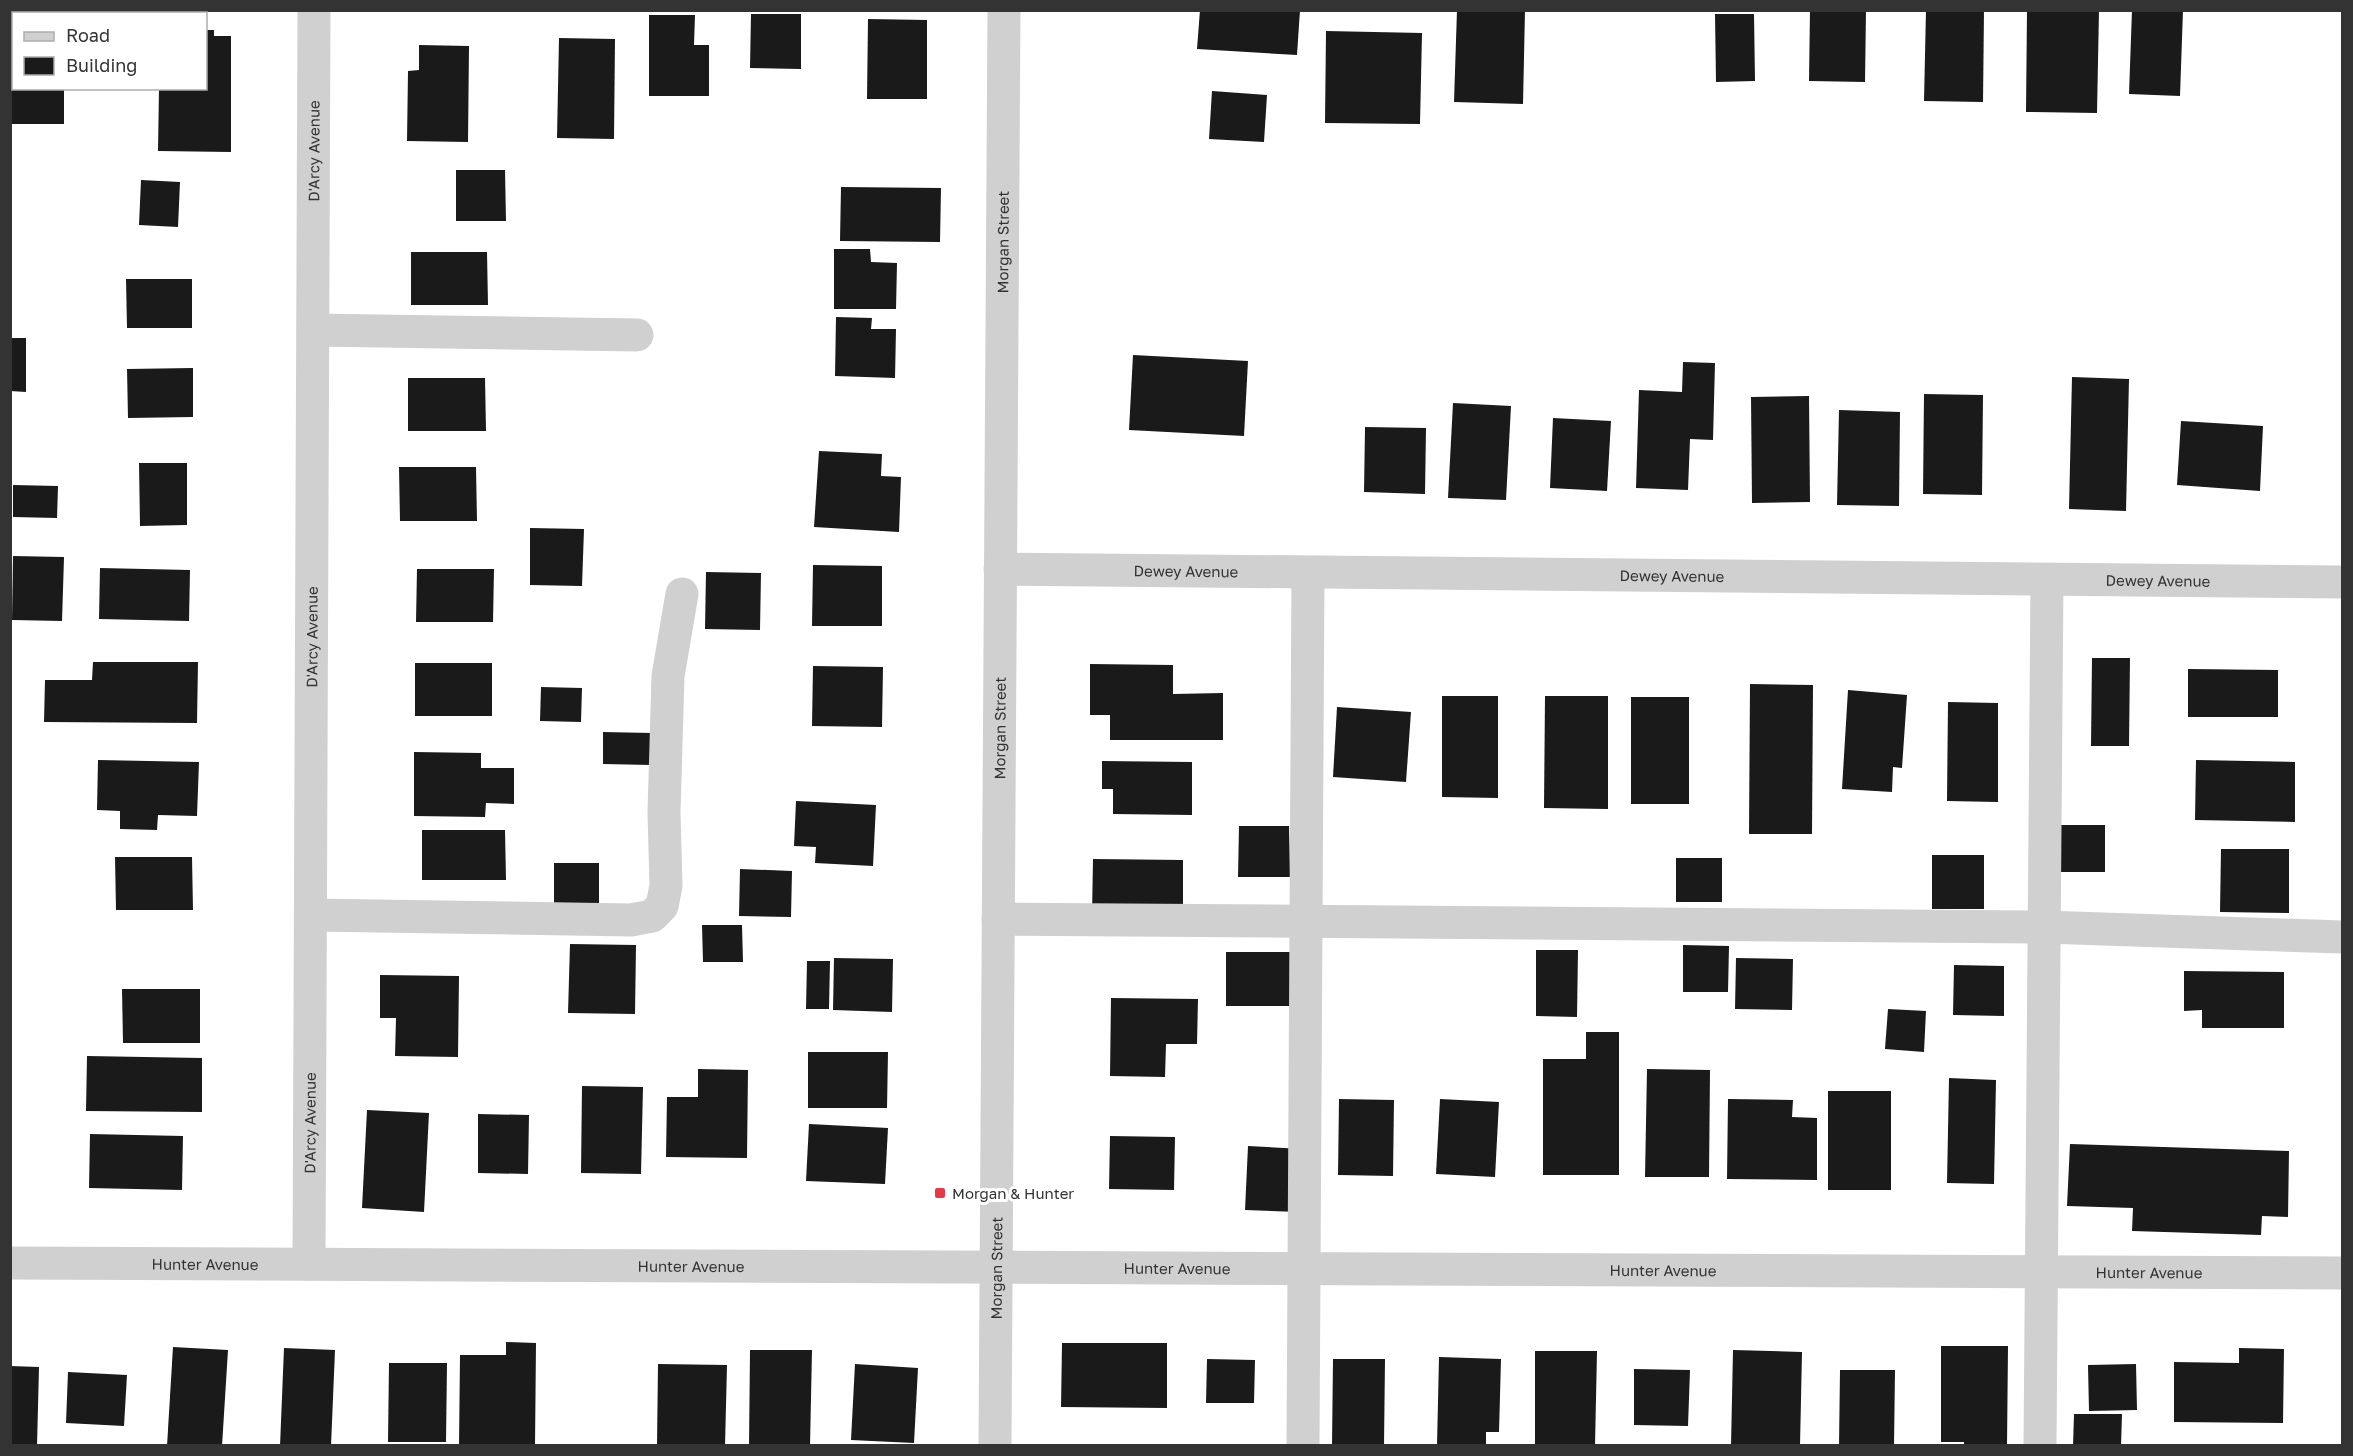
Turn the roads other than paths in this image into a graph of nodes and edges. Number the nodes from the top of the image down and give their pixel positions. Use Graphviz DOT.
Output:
graph roads {
  1 [pos="315,10"];
  2 [pos="1004,10"];
  3 [pos="313,330"];
  4 [pos="637,335"];
  5 [pos="1000,569"];
  6 [pos="1308,573"];
  7 [pos="2047,580"];
  8 [pos="2343,582"];
  9 [pos="682,594"];
  10 [pos="311,915"];
  11 [pos="998,918"];
  12 [pos="1307,922"];
  13 [pos="2044,927"];
  14 [pos="2343,937"];
  15 [pos="10,1263"];
  16 [pos="309,1264"];
  17 [pos="996,1267"];
  18 [pos="1304,1268"];
  19 [pos="2041,1272"];
  20 [pos="2343,1273"];
  21 [pos="995,1446"];
  22 [pos="1303,1446"];
  23 [pos="2040,1446"];
  1 -- 3 [label="street, D'Arcy Avenue"];
  2 -- 5 [label="street, Morgan Street"];
  3 -- 4 [label="street"];
  3 -- 10 [label="street, D'Arcy Avenue"];
  5 -- 6 [label="street, Dewey Avenue"];
  5 -- 11 [label="street, Morgan Street"];
  6 -- 7 [label="street, Dewey Avenue"];
  6 -- 12 [label="street"];
  7 -- 8 [label="street, Dewey Avenue"];
  7 -- 13 [label="street"];
  9 -- 10 [label="street"];
  10 -- 16 [label="street, D'Arcy Avenue"];
  11 -- 12 [label="street"];
  11 -- 17 [label="street, Morgan Street"];
  12 -- 13 [label="street"];
  12 -- 18 [label="street"];
  13 -- 14 [label="street"];
  13 -- 19 [label="street"];
  15 -- 16 [label="street, Hunter Avenue"];
  16 -- 17 [label="street, Hunter Avenue"];
  17 -- 18 [label="street, Hunter Avenue"];
  17 -- 21 [label="street, Morgan Street"];
  18 -- 19 [label="street, Hunter Avenue"];
  18 -- 22 [label="street"];
  19 -- 20 [label="street, Hunter Avenue"];
  19 -- 23 [label="street"];
}
